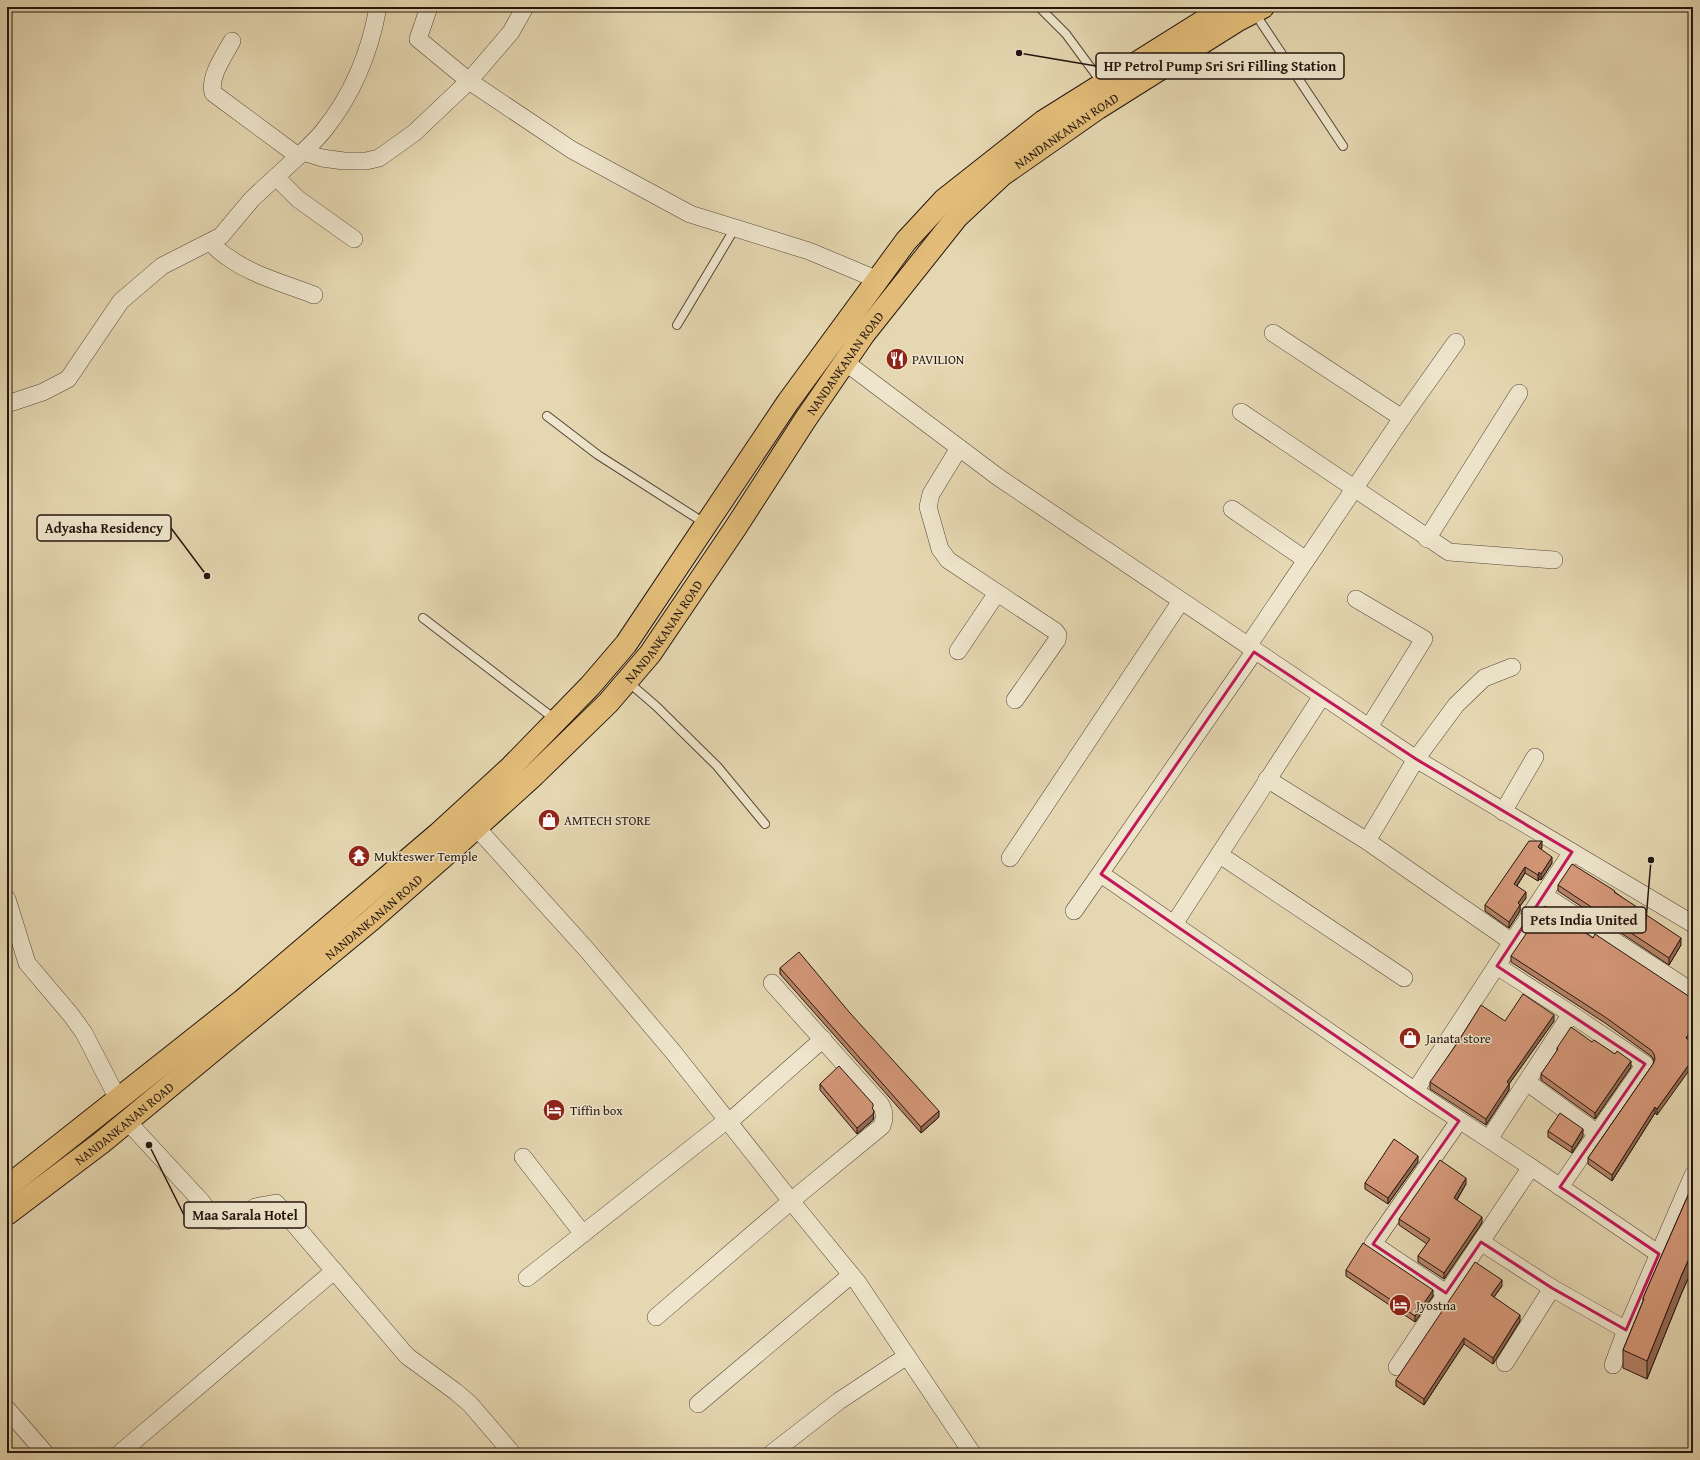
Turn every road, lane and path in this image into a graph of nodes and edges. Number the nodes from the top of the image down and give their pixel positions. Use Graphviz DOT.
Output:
graph roads {
  1 [pos="378,7"];
  2 [pos="429,7"];
  3 [pos="525,7"];
  4 [pos="1039,7"];
  5 [pos="1226,7"];
  6 [pos="1258,10"];
  7 [pos="232,41"];
  8 [pos="468,81"];
  9 [pos="1102,84"];
  10 [pos="1343,146"];
  11 [pos="300,154"];
  12 [pos="276,177"];
  13 [pos="735,228"];
  14 [pos="354,239"];
  15 [pos="210,242"];
  16 [pos="878,280"];
  17 [pos="314,295"];
  18 [pos="677,325"];
  19 [pos="1273,334"];
  20 [pos="1456,342"];
  21 [pos="845,362"];
  22 [pos="794,393"];
  23 [pos="1519,394"];
  24 [pos="7,404"];
  25 [pos="814,408"];
  26 [pos="1241,412"];
  27 [pos="547,416"];
  28 [pos="1402,418"];
  29 [pos="959,448"];
  30 [pos="1355,489"];
  31 [pos="1232,510"];
  32 [pos="706,524"];
  33 [pos="1427,539"];
  34 [pos="1306,560"];
  35 [pos="1554,560"];
  36 [pos="997,592"];
  37 [pos="1356,599"];
  38 [pos="1181,601"];
  39 [pos="423,618"];
  40 [pos="1251,649"];
  41 [pos="958,651"];
  42 [pos="1512,667"];
  43 [pos="627,681"];
  44 [pos="1322,696"];
  45 [pos="1015,700"];
  46 [pos="556,720"];
  47 [pos="1369,727"];
  48 [pos="1535,757"];
  49 [pos="1416,760"];
  50 [pos="1267,779"];
  51 [pos="1503,812"];
  52 [pos="765,824"];
  53 [pos="476,828"];
  54 [pos="1367,841"];
  55 [pos="1572,852"];
  56 [pos="1220,855"];
  57 [pos="1010,858"];
  58 [pos="1101,874"];
  59 [pos="1544,895"];
  60 [pos="7,899"];
  61 [pos="1074,911"];
  62 [pos="1174,924"];
  63 [pos="1693,924"];
  64 [pos="1512,942"];
  65 [pos="1497,966"];
  66 [pos="1404,978"];
  67 [pos="772,983"];
  68 [pos="1693,992"];
  69 [pos="1572,1014"];
  70 [pos="822,1040"];
  71 [pos="1528,1083"];
  72 [pos="1416,1091"];
  73 [pos="118,1099"];
  74 [pos="1459,1120"];
  75 [pos="728,1121"];
  76 [pos="128,1122"];
  77 [pos="1597,1132"];
  78 [pos="1489,1139"];
  79 [pos="523,1157"];
  80 [pos="1531,1167"];
  81 [pos="1693,1175"];
  82 [pos="10,1181"];
  83 [pos="1560,1187"];
  84 [pos="791,1201"];
  85 [pos="7,1214"];
  86 [pos="583,1234"];
  87 [pos="1481,1242"];
  88 [pos="1659,1254"];
  89 [pos="334,1271"];
  90 [pos="852,1275"];
  91 [pos="527,1278"];
  92 [pos="1552,1288"];
  93 [pos="1446,1293"];
  94 [pos="656,1317"];
  95 [pos="1626,1330"];
  96 [pos="907,1356"];
  97 [pos="1505,1363"];
  98 [pos="1613,1365"];
  99 [pos="1398,1367"];
  100 [pos="698,1404"];
  101 [pos="7,1409"];
  102 [pos="45,1453"];
  103 [pos="120,1453"];
  104 [pos="512,1453"];
  105 [pos="772,1453"];
  106 [pos="972,1453"];
  1 -- 11 [label="street"];
  2 -- 8 [label="street"];
  3 -- 8 [label="street"];
  4 -- 9 [label="lane"];
  5 -- 9 [label="main road, NANDANKANAN ROAD"];
  6 -- 10 [label="lane"];
  6 -- 21 [label="main road, NANDANKANAN ROAD"];
  7 -- 11 [label="street"];
  8 -- 11 [label="street"];
  8 -- 13 [label="street"];
  9 -- 16 [label="main road, NANDANKANAN ROAD"];
  11 -- 12 [label="street"];
  12 -- 14 [label="street"];
  12 -- 15 [label="street"];
  13 -- 16 [label="street"];
  13 -- 18 [label="lane"];
  15 -- 17 [label="street"];
  15 -- 24 [label="street"];
  16 -- 22 [label="main road, NANDANKANAN ROAD"];
  19 -- 28 [label="street"];
  20 -- 28 [label="street"];
  21 -- 25 [label="main road, NANDANKANAN ROAD"];
  21 -- 29 [label="street"];
  22 -- 25 [label="main road"];
  22 -- 32 [label="main road, NANDANKANAN ROAD"];
  23 -- 33 [label="street"];
  25 -- 43 [label="main road, NANDANKANAN ROAD"];
  26 -- 30 [label="street"];
  27 -- 32 [label="lane"];
  28 -- 30 [label="street"];
  29 -- 36 [label="street"];
  29 -- 38 [label="street"];
  30 -- 33 [label="street"];
  30 -- 34 [label="street"];
  31 -- 34 [label="street"];
  32 -- 46 [label="main road, NANDANKANAN ROAD"];
  33 -- 35 [label="street"];
  34 -- 40 [label="street"];
  36 -- 41 [label="street"];
  36 -- 45 [label="street"];
  37 -- 47 [label="street"];
  38 -- 40 [label="street"];
  38 -- 57 [label="street"];
  39 -- 46 [label="lane"];
  40 -- 44 [label="street"];
  40 -- 58 [label="street"];
  42 -- 49 [label="street"];
  43 -- 52 [label="lane"];
  43 -- 53 [label="main road, NANDANKANAN ROAD"];
  44 -- 47 [label="street"];
  44 -- 50 [label="street"];
  46 -- 73 [label="main road, NANDANKANAN ROAD"];
  47 -- 49 [label="street"];
  48 -- 51 [label="street"];
  49 -- 51 [label="street"];
  49 -- 54 [label="street"];
  50 -- 54 [label="street"];
  50 -- 56 [label="street"];
  51 -- 55 [label="street"];
  53 -- 75 [label="street"];
  53 -- 76 [label="main road, NANDANKANAN ROAD"];
  54 -- 64 [label="street"];
  55 -- 59 [label="street"];
  55 -- 63 [label="street"];
  56 -- 62 [label="street"];
  56 -- 66 [label="street"];
  58 -- 61 [label="street"];
  58 -- 62 [label="street"];
  59 -- 64 [label="street"];
  59 -- 68 [label="street"];
  60 -- 73 [label="street"];
  62 -- 72 [label="street"];
  64 -- 65 [label="street"];
  65 -- 69 [label="street"];
  65 -- 72 [label="street"];
  67 -- 70 [label="street"];
  69 -- 71 [label="street"];
  69 -- 77 [label="street"];
  70 -- 75 [label="street"];
  70 -- 84 [label="street"];
  71 -- 77 [label="street"];
  71 -- 78 [label="street"];
  72 -- 74 [label="street"];
  73 -- 82 [label="main road, NANDANKANAN ROAD"];
  74 -- 78 [label="street"];
  74 -- 93 [label="street"];
  75 -- 84 [label="street"];
  75 -- 86 [label="street"];
  76 -- 85 [label="main road, NANDANKANAN ROAD"];
  76 -- 89 [label="street"];
  77 -- 83 [label="street"];
  78 -- 80 [label="street"];
  79 -- 86 [label="street"];
  80 -- 83 [label="street"];
  80 -- 87 [label="street"];
  81 -- 88 [label="street"];
  83 -- 88 [label="street"];
  84 -- 90 [label="street"];
  84 -- 94 [label="street"];
  86 -- 91 [label="street"];
  87 -- 92 [label="street"];
  87 -- 93 [label="street"];
  88 -- 95 [label="street"];
  89 -- 103 [label="street"];
  89 -- 104 [label="street"];
  90 -- 96 [label="street"];
  90 -- 100 [label="street"];
  92 -- 95 [label="street"];
  92 -- 97 [label="street"];
  93 -- 99 [label="street"];
  95 -- 98 [label="street"];
  96 -- 105 [label="street"];
  96 -- 106 [label="street"];
  101 -- 102 [label="street"];
}
